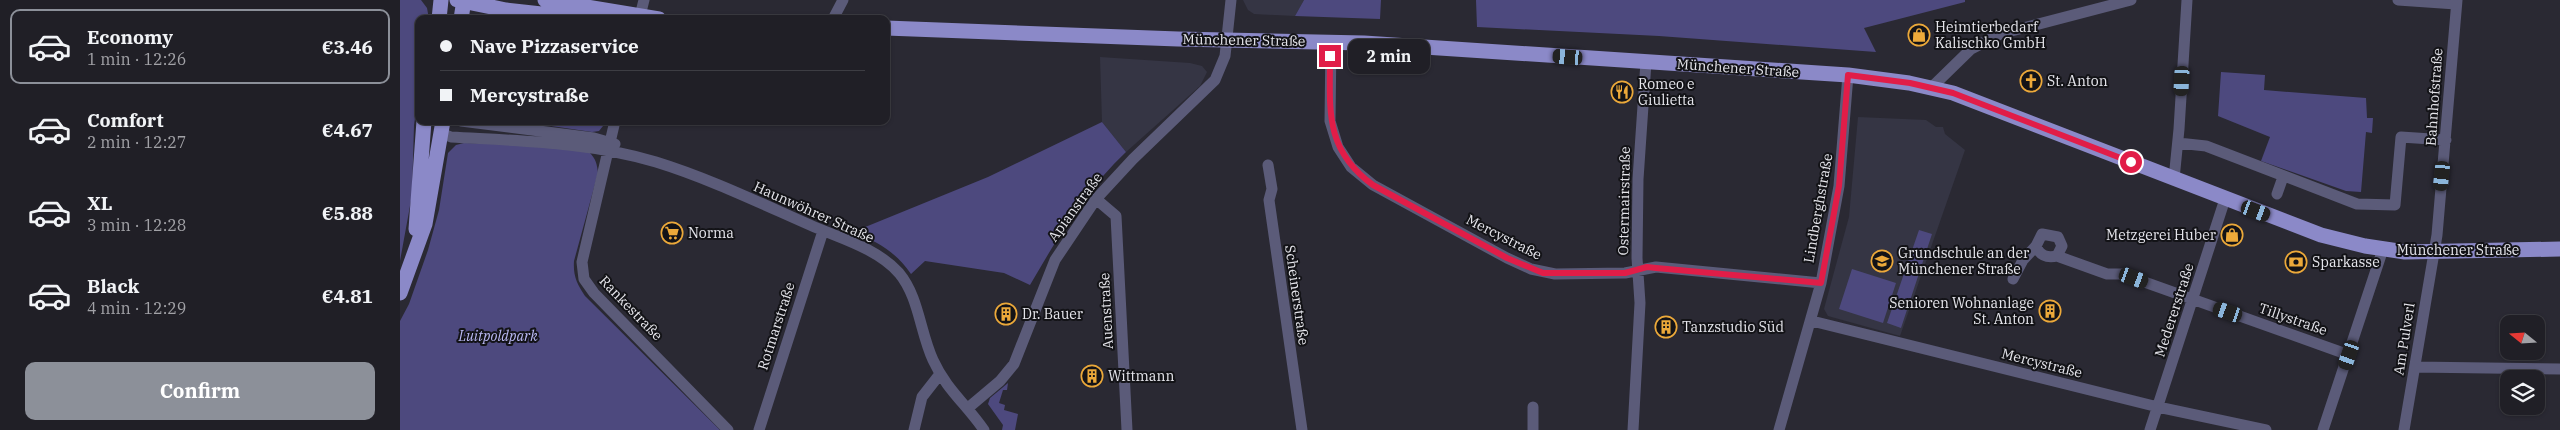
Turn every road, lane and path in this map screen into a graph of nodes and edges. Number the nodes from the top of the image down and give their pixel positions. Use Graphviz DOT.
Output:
graph roads {
  1 [pos="442,0"];
  2 [pos="545,0"];
  3 [pos="583,0"];
  4 [pos="644,0"];
  5 [pos="843,0"];
  6 [pos="1231,0"];
  7 [pos="2131,0"];
  8 [pos="2186,0"];
  9 [pos="2398,0"];
  10 [pos="461,1"];
  11 [pos="2456,2"];
  12 [pos="613,12"];
  13 [pos="440,15"];
  14 [pos="461,15"];
  15 [pos="551,15"];
  16 [pos="633,15"];
  17 [pos="640,15"];
  18 [pos="835,15"];
  19 [pos="890,28"];
  20 [pos="1226,39"];
  21 [pos="1331,42"];
  22 [pos="1646,62"];
  23 [pos="1848,75"];
  24 [pos="1931,88"];
  25 [pos="492,125"];
  26 [pos="614,125"];
  27 [pos="436,126"];
  28 [pos="2446,140"];
  29 [pos="2178,143"];
  30 [pos="609,147"];
  31 [pos="1268,165"];
  32 [pos="2283,177"];
  33 [pos="2174,179"];
  34 [pos="2277,194"];
  35 [pos="1096,199"];
  36 [pos="2225,199"];
  37 [pos="823,231"];
  38 [pos="2036,246"];
  39 [pos="2383,249"];
  40 [pos="2560,249"];
  41 [pos="2434,252"];
  42 [pos="2057,256"];
  43 [pos="410,265"];
  44 [pos="1638,270"];
  45 [pos="2012,279"];
  46 [pos="1821,283"];
  47 [pos="400,293"];
  48 [pos="2194,300"];
  49 [pos="1812,321"];
  50 [pos="2349,355"];
  51 [pos="2415,367"];
  52 [pos="2560,369"];
  53 [pos="940,374"];
  54 [pos="1533,407"];
  55 [pos="2158,407"];
  56 [pos="968,408"];
  57 [pos="728,430"];
  58 [pos="759,430"];
  59 [pos="914,430"];
  60 [pos="984,430"];
  61 [pos="1127,430"];
  62 [pos="1302,430"];
  63 [pos="1533,430"];
  64 [pos="1633,430"];
  65 [pos="1779,430"];
  66 [pos="2150,430"];
  67 [pos="2266,430"];
  68 [pos="2323,430"];
  69 [pos="2404,430"];
  1 -- 13 [label="main road"];
  2 -- 12 [label="main road"];
  3 -- 12 [label="main road"];
  4 -- 17 [label="street"];
  5 -- 18 [label="street"];
  6 -- 20 [label="street, Apianstraße"];
  7 -- 24 [label="street"];
  8 -- 29 [label="street"];
  9 -- 11 [label="street, Bahnhofstraße"];
  10 -- 14 [label="main road"];
  10 -- 15 [label="main road"];
  11 -- 28 [label="street, Bahnhofstraße"];
  12 -- 16 [label="main road"];
  19 -- 20 [label="main road, Münchener Straße"];
  20 -- 21 [label="main road, Münchener Straße"];
  20 -- 35 [label="street, Apianstraße"];
  21 -- 22 [label="main road, Münchener Straße"];
  21 -- 44 [label="street, Mercystraße"];
  22 -- 23 [label="main road, Münchener Straße"];
  22 -- 44 [label="street, Ostermairstraße"];
  23 -- 24 [label="main road, Münchener Straße"];
  23 -- 46 [label="street, Lindberghstraße"];
  24 -- 33 [label="main road, Münchener Straße"];
  25 -- 30 [label="street, Haunwöhrer Straße"];
  26 -- 30 [label="street, Rankestraße"];
  27 -- 30 [label="street, Haunwöhrer Straße"];
  27 -- 43 [label="main road"];
  27 -- 43 [label="main road"];
  28 -- 32 [label="street"];
  28 -- 41 [label="street, Bahnhofstraße"];
  29 -- 32 [label="street"];
  29 -- 33 [label="street"];
  30 -- 37 [label="street, Haunwöhrer Straße"];
  30 -- 57 [label="street, Rankestraße"];
  31 -- 62 [label="street, Scheinerstraße"];
  32 -- 34 [label="street"];
  33 -- 36 [label="main road, Münchener Straße"];
  35 -- 56 [label="street, Apianstraße"];
  35 -- 61 [label="street, Auenstraße"];
  36 -- 39 [label="main road, Münchener Straße"];
  36 -- 48 [label="street, Medererstraße"];
  37 -- 53 [label="street, Haunwöhrer Straße"];
  37 -- 58 [label="street, Rotmarstraße"];
  38 -- 42 [label="street, Tillystraße"];
  38 -- 42 [label="street"];
  38 -- 45 [label="street"];
  39 -- 41 [label="main road, Münchener Straße"];
  39 -- 50 [label="street"];
  40 -- 41 [label="main road, Münchener Straße"];
  41 -- 51 [label="street, Am Pulverl"];
  42 -- 48 [label="street, Tillystraße"];
  43 -- 47 [label="main road"];
  44 -- 46 [label="street, Mercystraße"];
  44 -- 64 [label="street, Ostermairstraße"];
  46 -- 49 [label="street, Lindberghstraße"];
  48 -- 50 [label="street, Tillystraße"];
  48 -- 55 [label="street, Medererstraße"];
  49 -- 55 [label="street, Mercystraße"];
  49 -- 65 [label="street, Lindberghstraße"];
  50 -- 68 [label="street"];
  51 -- 52 [label="street"];
  51 -- 69 [label="street, Am Pulverl"];
  53 -- 56 [label="street, Haunwöhrer Straße"];
  53 -- 59 [label="street"];
  54 -- 63 [label="street"];
  55 -- 66 [label="street, Medererstraße"];
  55 -- 67 [label="street, Mercystraße"];
  56 -- 60 [label="street, Haunwöhrer Straße"];
}
